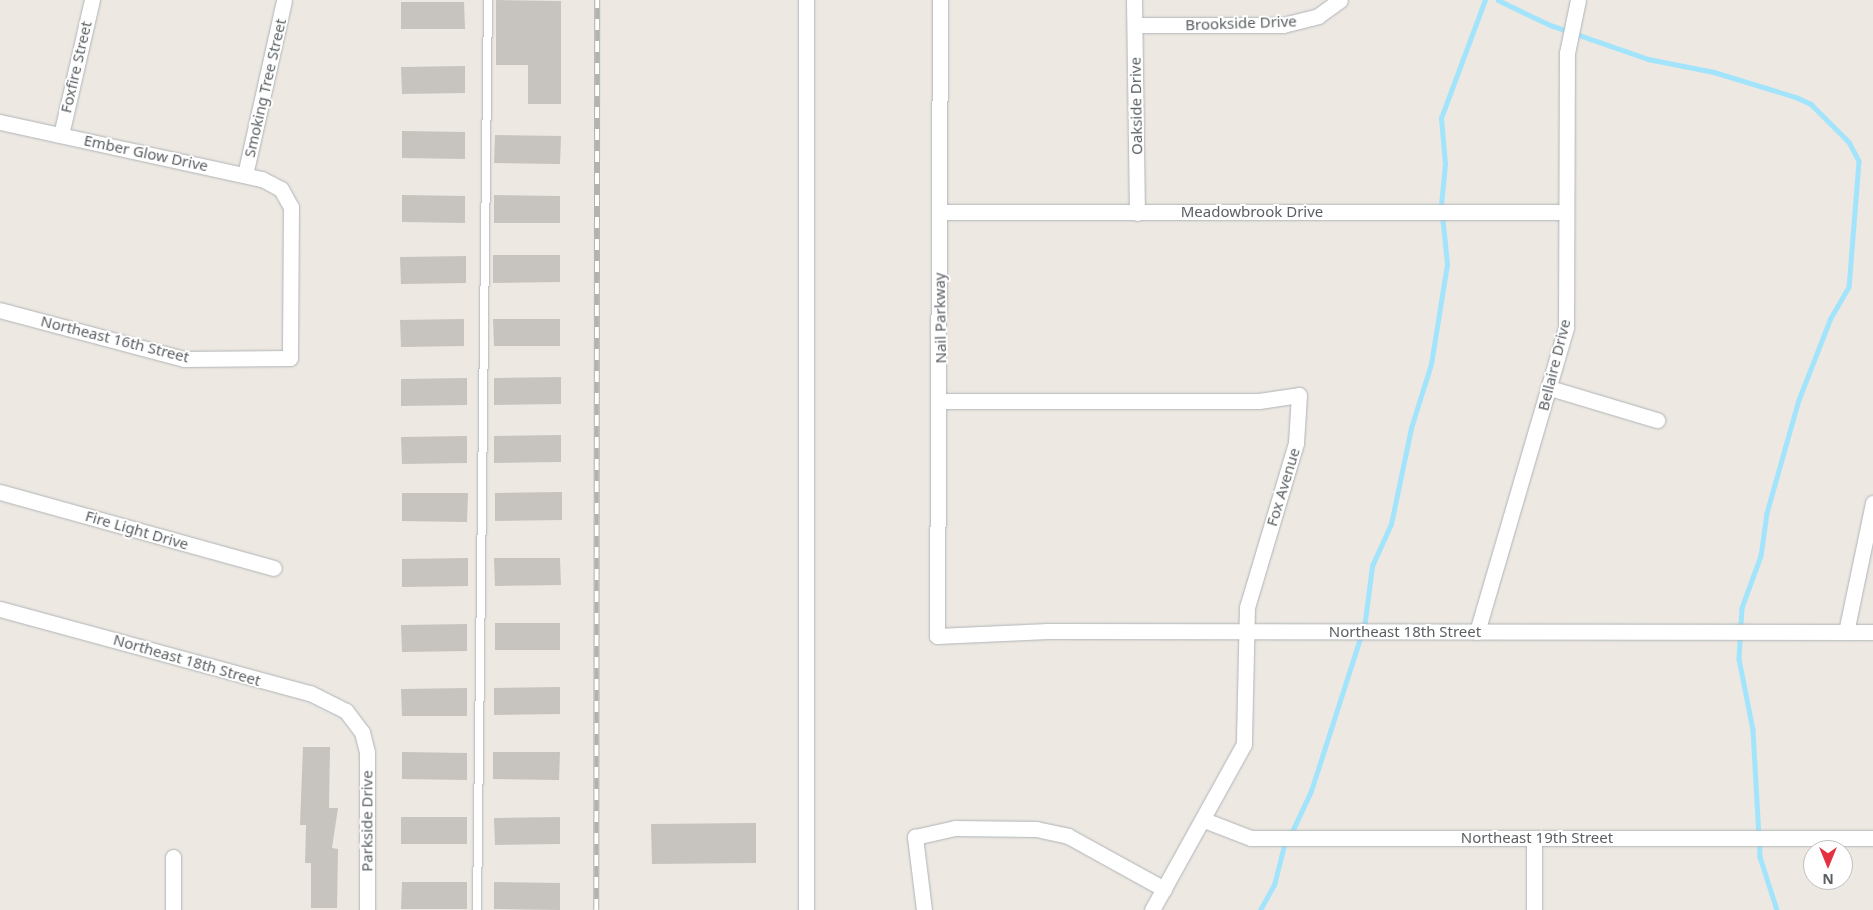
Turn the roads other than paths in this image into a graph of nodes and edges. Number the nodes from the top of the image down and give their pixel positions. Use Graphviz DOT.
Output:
graph roads {
  1 [pos="92,0"];
  2 [pos="284,0"];
  3 [pos="488,0"];
  4 [pos="806,0"];
  5 [pos="940,0"];
  6 [pos="1134,0"];
  7 [pos="1340,0"];
  8 [pos="1578,0"];
  9 [pos="1135,25"];
  10 [pos="0,122"];
  11 [pos="61,135"];
  12 [pos="245,175"];
  13 [pos="939,212"];
  14 [pos="1566,212"];
  15 [pos="1137,213"];
  16 [pos="0,310"];
  17 [pos="290,358"];
  18 [pos="1550,388"];
  19 [pos="941,401"];
  20 [pos="1657,420"];
  21 [pos="0,492"];
  22 [pos="1873,503"];
  23 [pos="274,568"];
  24 [pos="0,609"];
  25 [pos="1477,632"];
  26 [pos="1846,632"];
  27 [pos="1873,632"];
  28 [pos="1246,633"];
  29 [pos="936,636"];
  30 [pos="362,732"];
  31 [pos="1204,820"];
  32 [pos="1534,838"];
  33 [pos="1873,838"];
  34 [pos="173,857"];
  35 [pos="1164,889"];
  36 [pos="173,910"];
  37 [pos="367,910"];
  38 [pos="478,910"];
  39 [pos="806,910"];
  40 [pos="924,910"];
  41 [pos="1152,910"];
  42 [pos="1534,910"];
  1 -- 11 [label="street, Foxfire Street"];
  2 -- 12 [label="street, Smoking Tree Street"];
  3 -- 38 [label="lane"];
  4 -- 39 [label="street"];
  5 -- 13 [label="street, Nail Parkway"];
  6 -- 9 [label="street, Oakside Drive"];
  7 -- 9 [label="street, Brookside Drive"];
  8 -- 14 [label="street, Bellaire Drive"];
  9 -- 15 [label="street, Oakside Drive"];
  10 -- 11 [label="street, Ember Glow Drive"];
  11 -- 12 [label="street, Ember Glow Drive"];
  12 -- 17 [label="street, Ember Glow Drive"];
  13 -- 15 [label="street, Meadowbrook Drive"];
  13 -- 19 [label="street, Nail Parkway"];
  14 -- 15 [label="street, Meadowbrook Drive"];
  14 -- 18 [label="street, Bellaire Drive"];
  16 -- 17 [label="street, Northeast 16th Street"];
  18 -- 20 [label="street"];
  18 -- 25 [label="street, Bellaire Drive"];
  19 -- 28 [label="street, Fox Avenue"];
  19 -- 29 [label="street, Nail Parkway"];
  21 -- 23 [label="street, Fire Light Drive"];
  22 -- 26 [label="street"];
  24 -- 30 [label="street, Northeast 18th Street"];
  25 -- 26 [label="street, Northeast 18th Street"];
  25 -- 28 [label="street, Northeast 18th Street"];
  26 -- 27 [label="street, Northeast 18th Street"];
  28 -- 29 [label="street, Northeast 18th Street"];
  28 -- 31 [label="street, Fox Avenue"];
  30 -- 37 [label="street, Parkside Drive"];
  31 -- 32 [label="street, Northeast 19th Street"];
  31 -- 35 [label="street, Fox Avenue"];
  32 -- 33 [label="street, Northeast 19th Street"];
  32 -- 42 [label="street"];
  34 -- 36 [label="street"];
  35 -- 40 [label="street"];
  35 -- 41 [label="street, Fox Avenue"];
}
